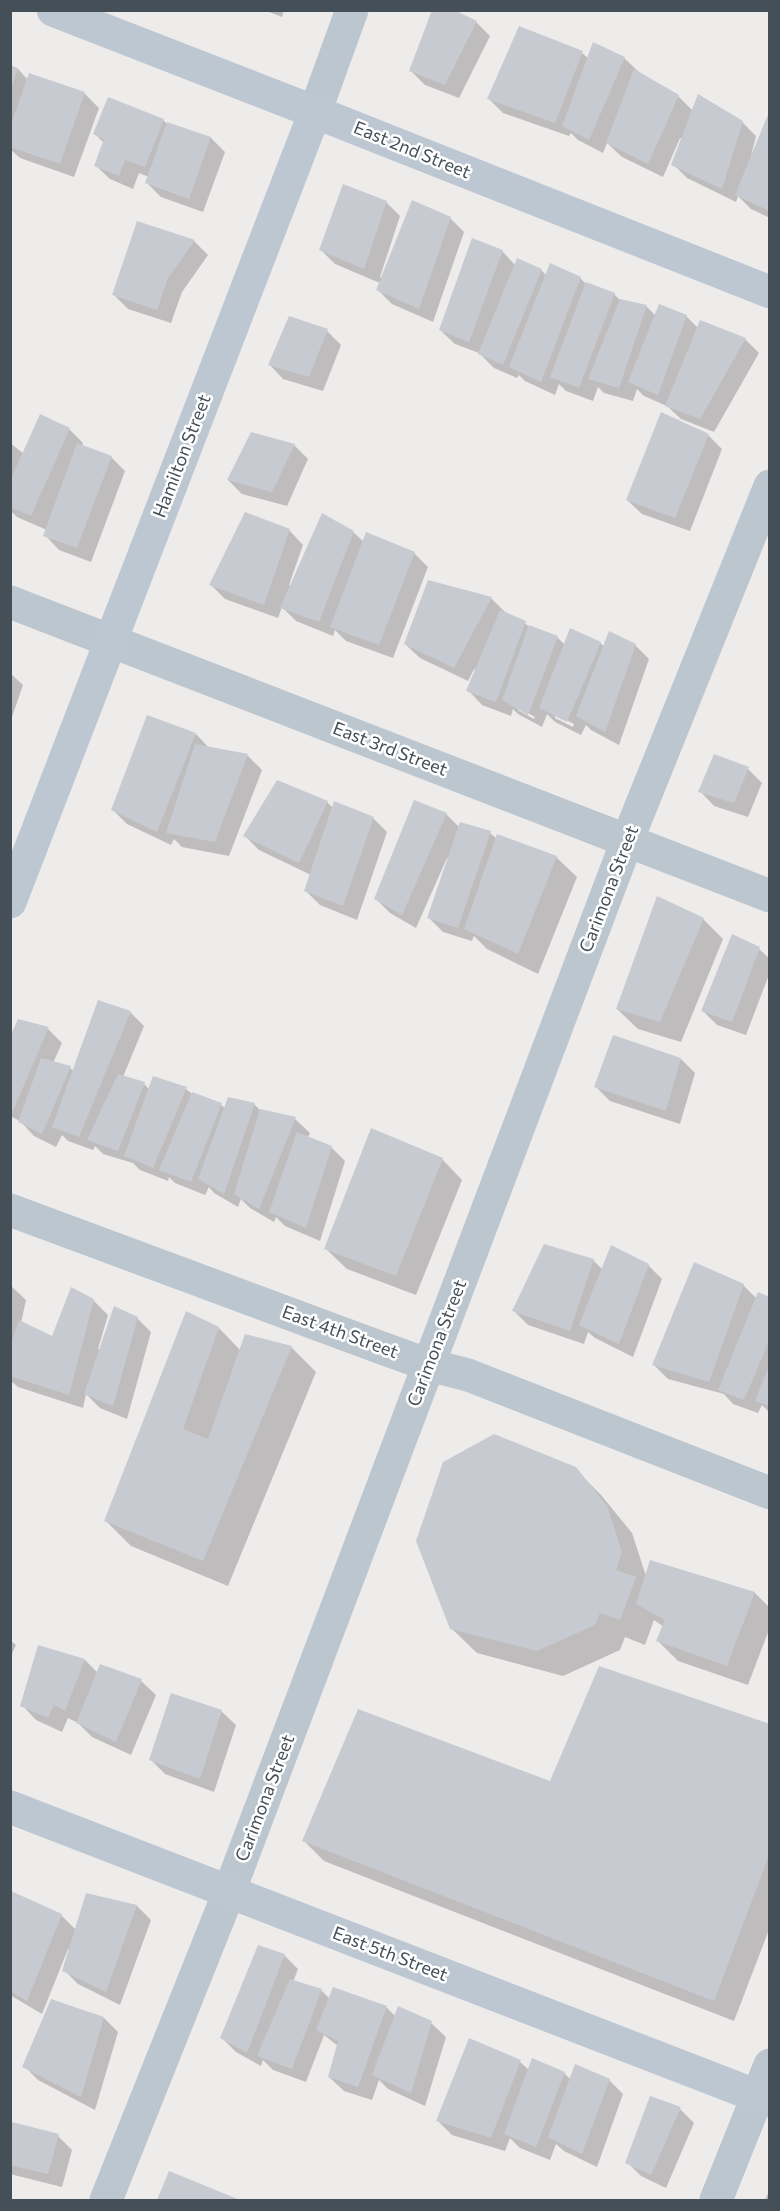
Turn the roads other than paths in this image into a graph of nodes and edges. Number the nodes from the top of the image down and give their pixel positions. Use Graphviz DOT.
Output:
graph roads {
  1 [pos="52,10"];
  2 [pos="352,10"];
  3 [pos="315,112"];
  4 [pos="770,292"];
  5 [pos="770,486"];
  6 [pos="10,602"];
  7 [pos="111,641"];
  8 [pos="627,841"];
  9 [pos="770,896"];
  10 [pos="10,902"];
  11 [pos="10,1210"];
  12 [pos="429,1365"];
  13 [pos="770,1493"];
  14 [pos="10,1807"];
  15 [pos="229,1892"];
  16 [pos="770,2065"];
  17 [pos="764,2098"];
  18 [pos="106,2200"];
  19 [pos="716,2200"];
  1 -- 3 [label="street, East 2nd Street"];
  2 -- 3 [label="street, Hamilton Street"];
  3 -- 4 [label="street, East 2nd Street"];
  3 -- 7 [label="street, Hamilton Street"];
  5 -- 8 [label="street, Carimona Street"];
  6 -- 7 [label="street, East 3rd Street"];
  7 -- 8 [label="street, East 3rd Street"];
  7 -- 10 [label="street, Hamilton Street"];
  8 -- 9 [label="street, East 3rd Street"];
  8 -- 12 [label="street, Carimona Street"];
  11 -- 12 [label="street, East 4th Street"];
  12 -- 13 [label="street, East 4th Street"];
  12 -- 15 [label="street, Carimona Street"];
  14 -- 15 [label="street, East 5th Street"];
  15 -- 17 [label="street, East 5th Street"];
  15 -- 18 [label="street, Carimona Street"];
  16 -- 17 [label="street"];
  17 -- 19 [label="street"];
}
